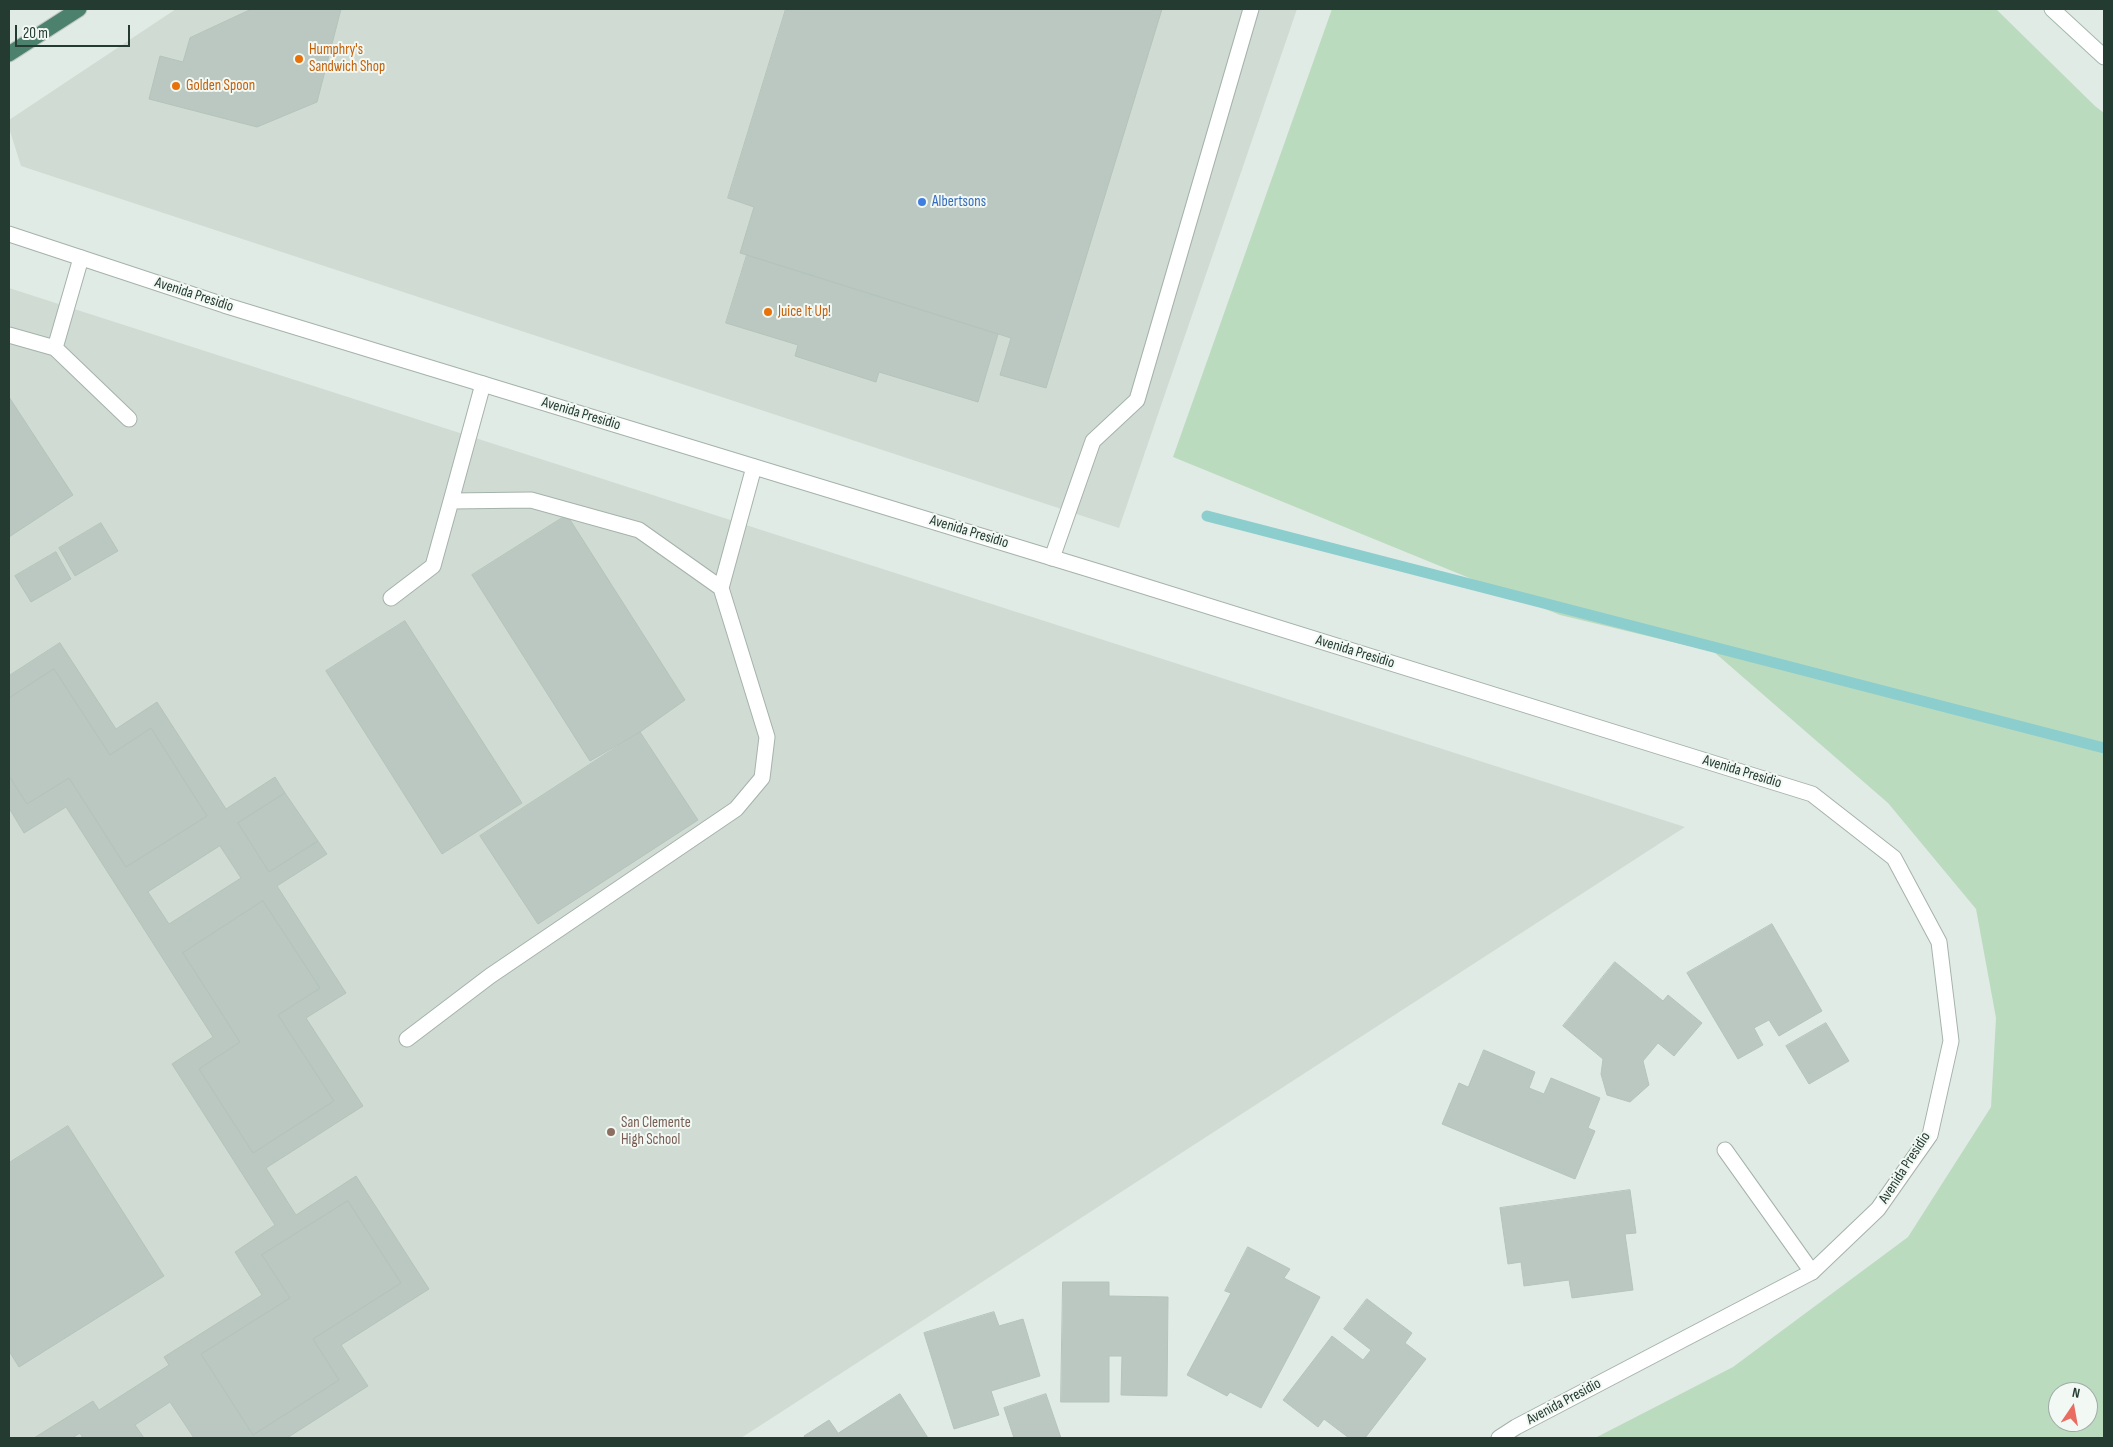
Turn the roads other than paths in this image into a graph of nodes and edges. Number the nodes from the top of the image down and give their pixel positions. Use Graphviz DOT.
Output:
graph roads {
  1 [pos="79,9"];
  2 [pos="1251,9"];
  3 [pos="2052,9"];
  4 [pos="9,54"];
  5 [pos="2104,57"];
  6 [pos="9,234"];
  7 [pos="82,258"];
  8 [pos="9,335"];
  9 [pos="55,348"];
  10 [pos="483,384"];
  11 [pos="129,419"];
  12 [pos="754,467"];
  13 [pos="451,500"];
  14 [pos="1052,558"];
  15 [pos="721,588"];
  16 [pos="391,598"];
  17 [pos="407,1039"];
  18 [pos="1725,1150"];
  19 [pos="1812,1272"];
  20 [pos="1499,1438"];
  1 -- 4 [label="highway"];
  2 -- 14 [label="street"];
  3 -- 5 [label="street"];
  6 -- 7 [label="street, Avenida Presidio"];
  7 -- 9 [label="street"];
  7 -- 10 [label="street, Avenida Presidio"];
  8 -- 9 [label="street"];
  9 -- 11 [label="street"];
  10 -- 12 [label="street, Avenida Presidio"];
  10 -- 13 [label="street"];
  12 -- 14 [label="street, Avenida Presidio"];
  12 -- 15 [label="street"];
  13 -- 15 [label="street"];
  13 -- 16 [label="street"];
  14 -- 19 [label="street, Avenida Presidio"];
  15 -- 17 [label="street"];
  18 -- 19 [label="street"];
  19 -- 20 [label="street, Avenida Presidio"];
}
